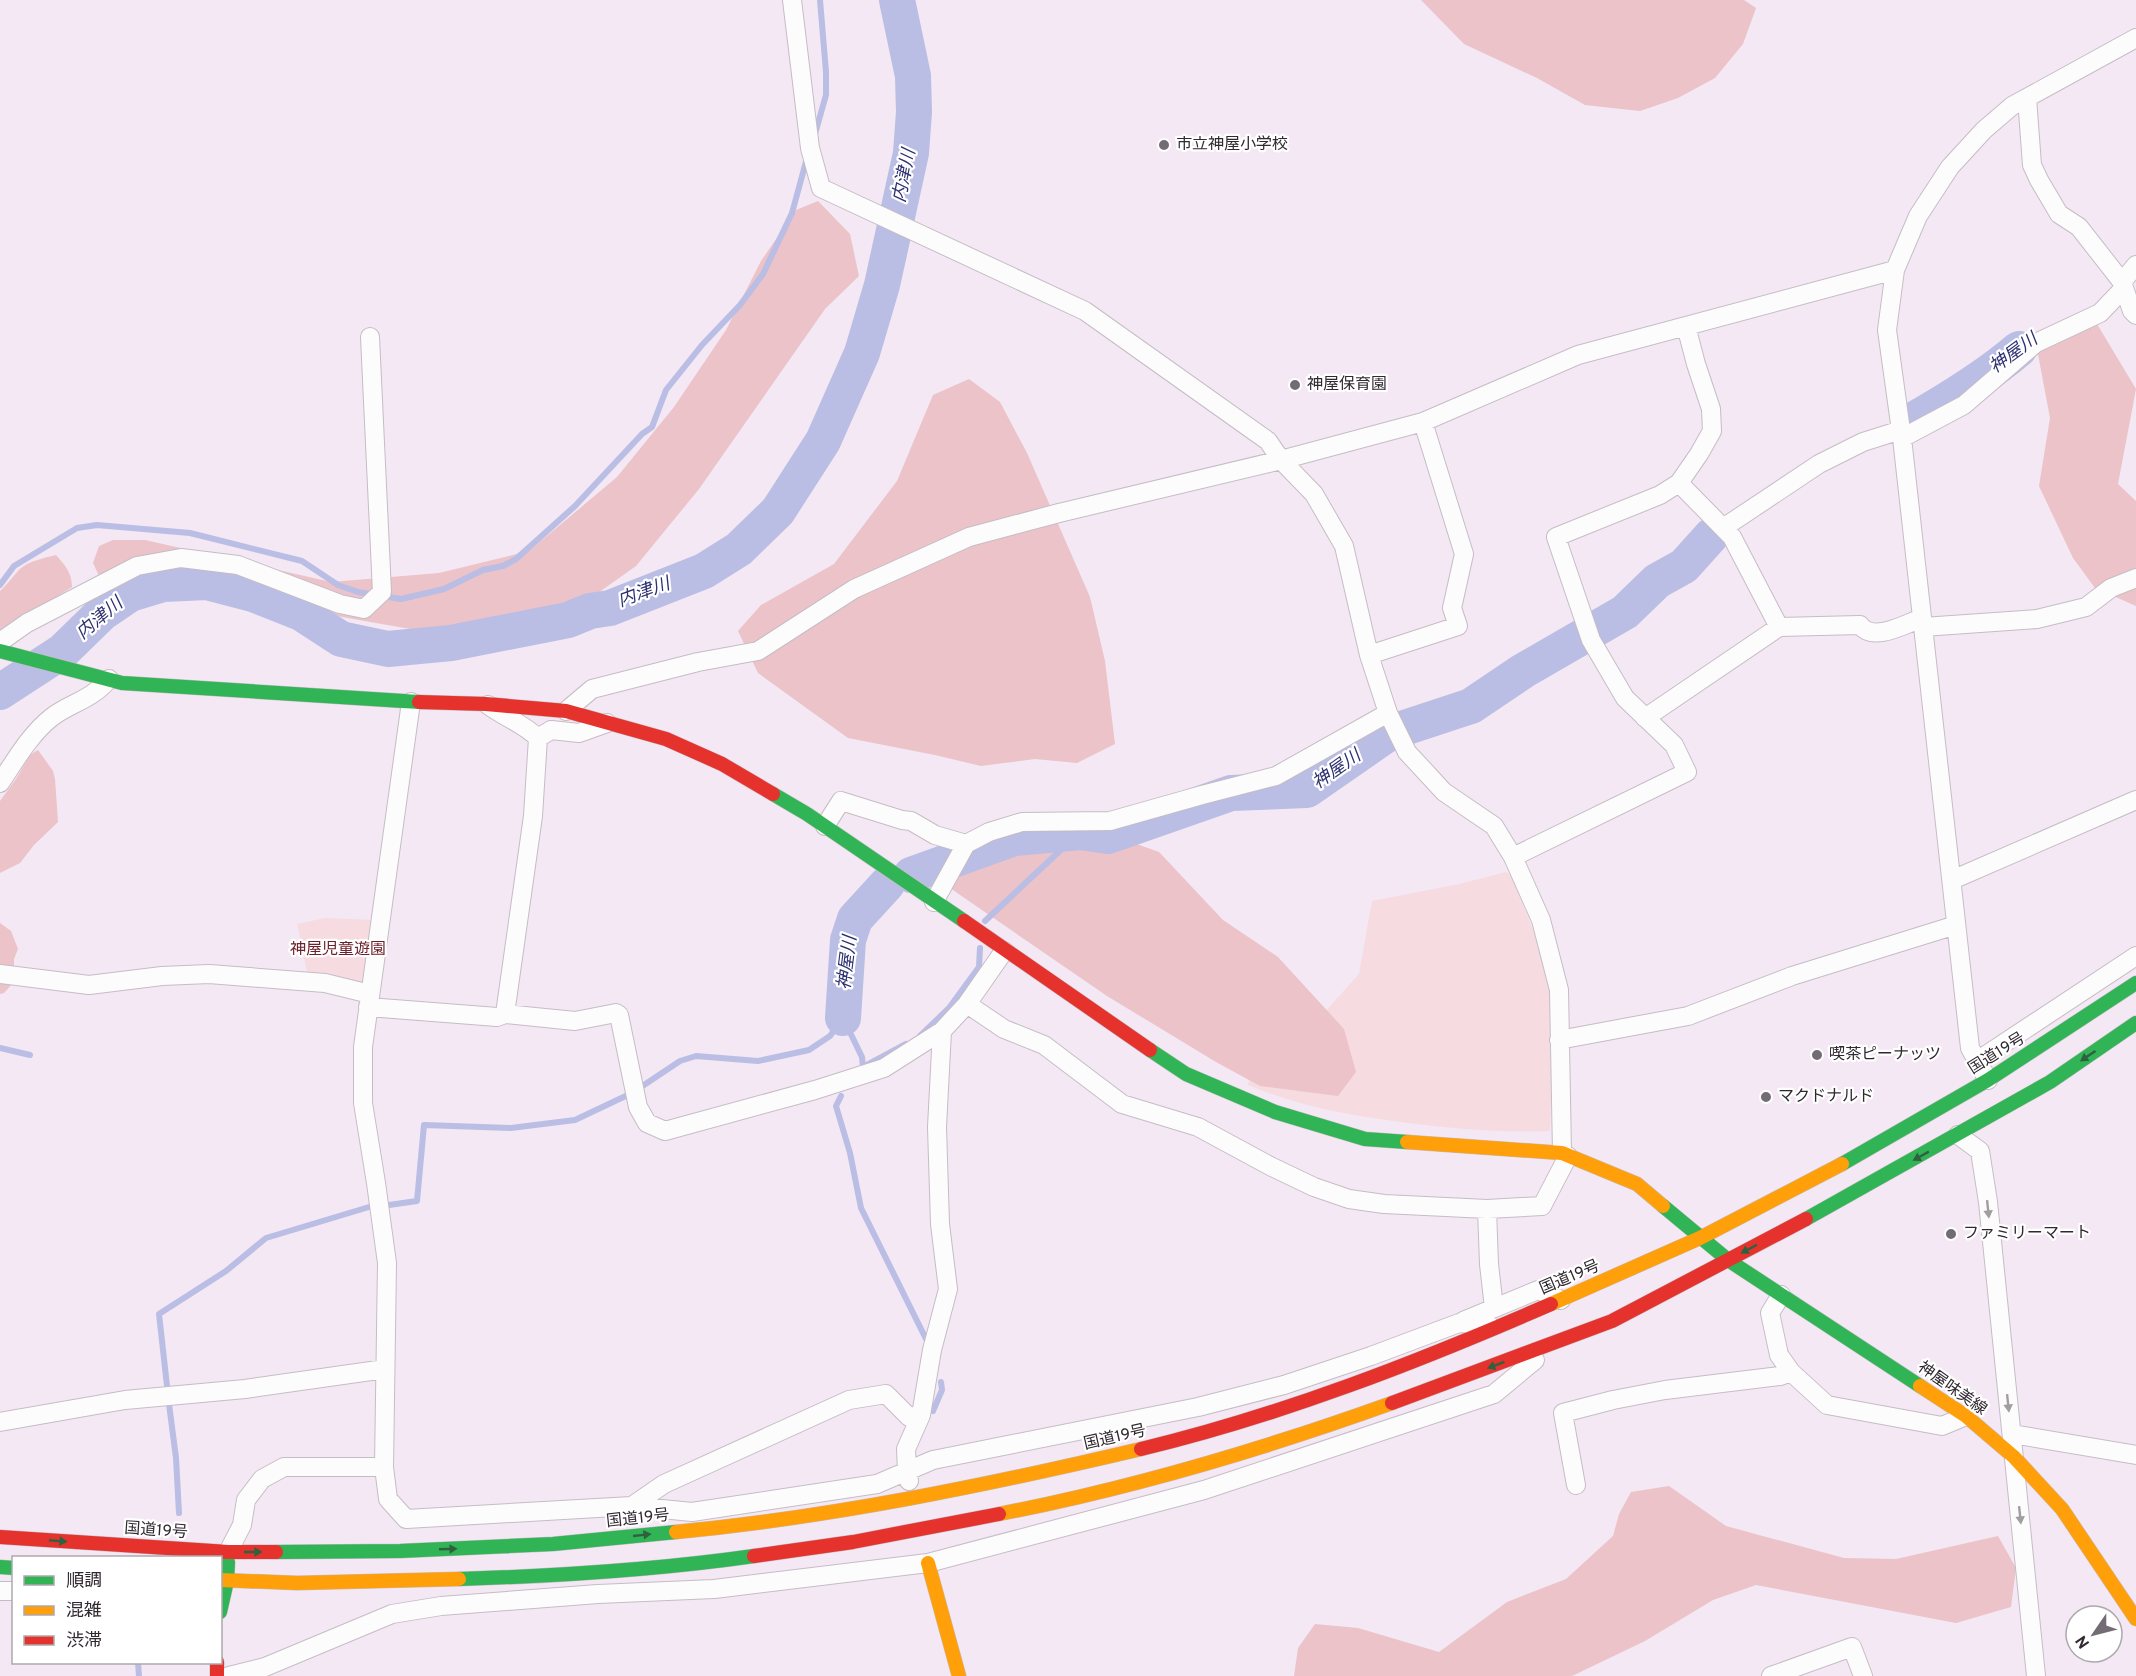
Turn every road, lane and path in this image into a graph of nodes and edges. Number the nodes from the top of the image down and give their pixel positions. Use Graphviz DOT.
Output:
graph roads {
  1 [pos="792,0"];
  2 [pos="2136,38"];
  3 [pos="2027,98"];
  4 [pos="2136,265"];
  5 [pos="1895,270"];
  6 [pos="2123,285"];
  7 [pos="2136,315"];
  8 [pos="1686,326"];
  9 [pos="370,337"];
  10 [pos="1423,422"];
  11 [pos="1902,434"];
  12 [pos="1281,460"];
  13 [pos="1679,483"];
  14 [pos="1723,528"];
  15 [pos="2136,578"];
  16 [pos="1922,622"];
  17 [pos="1779,627"];
  18 [pos="0,642"];
  19 [pos="0,651"];
  20 [pos="1369,655"];
  21 [pos="103,678"];
  22 [pos="411,702"];
  23 [pos="486,704"];
  24 [pos="566,711"];
  25 [pos="1388,713"];
  26 [pos="1645,718"];
  27 [pos="607,723"];
  28 [pos="538,738"];
  29 [pos="0,783"];
  30 [pos="2136,800"];
  31 [pos="825,826"];
  32 [pos="961,853"];
  33 [pos="1513,856"];
  34 [pos="1952,880"];
  35 [pos="934,902"];
  36 [pos="1956,925"];
  37 [pos="1004,951"];
  38 [pos="2136,956"];
  39 [pos="0,974"];
  40 [pos="2136,983"];
  41 [pos="369,1000"];
  42 [pos="967,1004"];
  43 [pos="505,1014"];
  44 [pos="2136,1023"];
  45 [pos="942,1031"];
  46 [pos="1559,1040"];
  47 [pos="1977,1061"];
  48 [pos="1988,1080"];
  49 [pos="1958,1135"];
  50 [pos="1565,1155"];
  51 [pos="1487,1209"];
  52 [pos="1700,1238"];
  53 [pos="1728,1260"];
  54 [pos="1782,1295"];
  55 [pos="1561,1300"];
  56 [pos="1497,1317"];
  57 [pos="1558,1341"];
  58 [pos="385,1369"];
  59 [pos="1791,1372"];
  60 [pos="1198,1407"];
  61 [pos="921,1415"];
  62 [pos="1966,1416"];
  63 [pos="0,1422"];
  64 [pos="1231,1424"];
  65 [pos="2012,1434"];
  66 [pos="2136,1455"];
  67 [pos="2014,1457"];
  68 [pos="384,1467"];
  69 [pos="909,1478"];
  70 [pos="1576,1485"];
  71 [pos="632,1506"];
  72 [pos="0,1537"];
  73 [pos="228,1552"];
  74 [pos="926,1556"];
  75 [pos="224,1580"];
  76 [pos="222,1596"];
  77 [pos="2136,1619"];
  78 [pos="230,1676"];
  79 [pos="959,1676"];
  80 [pos="1771,1676"];
  81 [pos="1863,1676"];
  82 [pos="2036,1676"];
  1 -- 12 [label="street"];
  2 -- 3 [label="street"];
  3 -- 5 [label="street"];
  3 -- 6 [label="street"];
  4 -- 6 [label="street"];
  5 -- 8 [label="street"];
  5 -- 11 [label="street"];
  6 -- 7 [label="street"];
  6 -- 11 [label="street"];
  8 -- 10 [label="street"];
  8 -- 13 [label="street"];
  9 -- 18 [label="street"];
  10 -- 12 [label="street"];
  10 -- 20 [label="street"];
  11 -- 14 [label="street"];
  11 -- 16 [label="street"];
  12 -- 20 [label="street"];
  12 -- 24 [label="street"];
  13 -- 14 [label="street"];
  13 -- 26 [label="street"];
  14 -- 17 [label="street"];
  15 -- 16 [label="street"];
  16 -- 17 [label="street"];
  16 -- 34 [label="street"];
  17 -- 26 [label="street"];
  19 -- 21 [label="main road, 神屋味美線"];
  20 -- 25 [label="street"];
  21 -- 22 [label="main road, 神屋味美線"];
  21 -- 29 [label="street"];
  22 -- 23 [label="main road, 神屋味美線"];
  22 -- 41 [label="street"];
  23 -- 24 [label="main road, 神屋味美線"];
  23 -- 28 [label="street"];
  24 -- 27 [label="main road, 神屋味美線"];
  25 -- 32 [label="street"];
  25 -- 33 [label="street"];
  26 -- 33 [label="street"];
  27 -- 28 [label="street"];
  27 -- 31 [label="main road, 神屋味美線"];
  28 -- 43 [label="street"];
  30 -- 34 [label="street"];
  31 -- 32 [label="street"];
  31 -- 35 [label="main road, 神屋味美線"];
  32 -- 35 [label="street"];
  33 -- 46 [label="street"];
  34 -- 36 [label="street"];
  35 -- 37 [label="main road, 神屋味美線"];
  36 -- 46 [label="street"];
  36 -- 47 [label="street"];
  37 -- 42 [label="street"];
  37 -- 50 [label="main road, 神屋味美線"];
  38 -- 47 [label="street"];
  39 -- 41 [label="street"];
  40 -- 48 [label="main road, 国道19号"];
  41 -- 43 [label="street"];
  41 -- 58 [label="street"];
  42 -- 45 [label="street"];
  42 -- 51 [label="street"];
  43 -- 45 [label="street"];
  44 -- 49 [label="main road, one-way"];
  45 -- 61 [label="street"];
  46 -- 50 [label="street"];
  47 -- 48 [label="street"];
  48 -- 52 [label="main road, 国道19号"];
  49 -- 53 [label="main road, one-way"];
  49 -- 65 [label="street, one-way"];
  50 -- 51 [label="street"];
  50 -- 52 [label="main road, 神屋味美線"];
  51 -- 56 [label="street"];
  52 -- 53 [label="main road, 神屋味美線"];
  52 -- 55 [label="main road, 国道19号"];
  53 -- 54 [label="main road, 神屋味美線"];
  53 -- 57 [label="main road"];
  54 -- 59 [label="street"];
  54 -- 62 [label="main road, 神屋味美線"];
  55 -- 56 [label="street"];
  56 -- 60 [label="street"];
  56 -- 64 [label="main road, 国道19号"];
  57 -- 74 [label="street"];
  57 -- 75 [label="main road, one-way"];
  58 -- 63 [label="street"];
  58 -- 68 [label="street"];
  59 -- 62 [label="street"];
  59 -- 70 [label="street"];
  60 -- 64 [label="main road"];
  60 -- 69 [label="street"];
  61 -- 69 [label="street"];
  61 -- 71 [label="street"];
  62 -- 67 [label="main road, 神屋味美線"];
  73 -- 64 [label="main road, 国道19号, one-way"];
  65 -- 66 [label="street"];
  65 -- 67 [label="street"];
  67 -- 77 [label="main road, 神屋味美線"];
  67 -- 82 [label="street, one-way"];
  68 -- 71 [label="street"];
  68 -- 73 [label="street"];
  69 -- 71 [label="street"];
  72 -- 73 [label="main road, 国道19号, one-way"];
  73 -- 75 [label="main road"];
  74 -- 78 [label="street"];
  74 -- 79 [label="main road"];
  75 -- 76 [label="main road"];
  80 -- 81 [label="street"];
}
